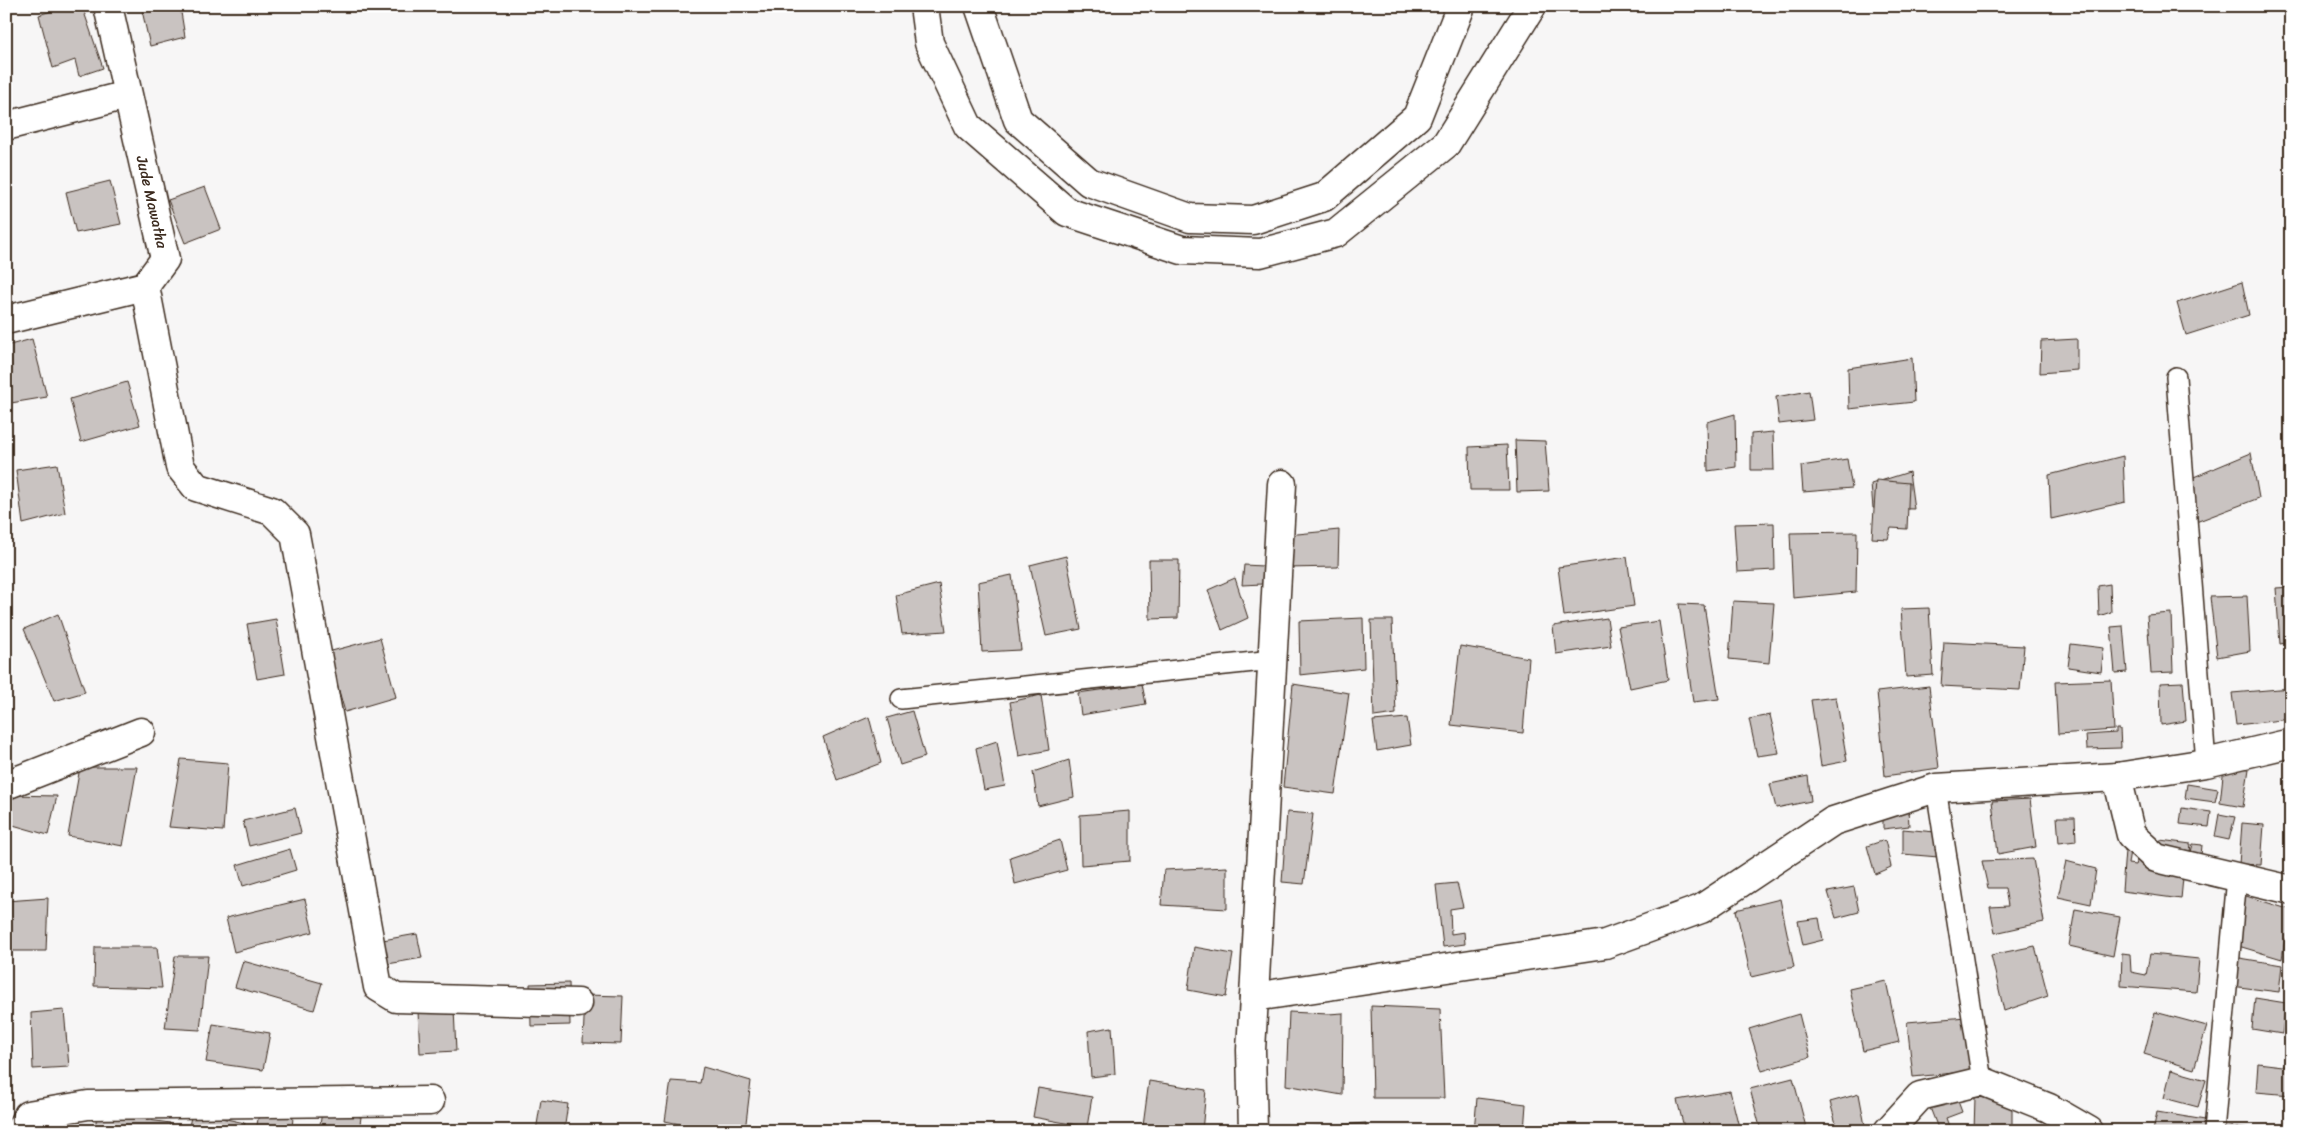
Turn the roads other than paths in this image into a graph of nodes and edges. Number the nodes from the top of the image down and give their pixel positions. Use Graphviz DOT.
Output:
graph roads {
  1 [pos="108,6"];
  2 [pos="924,6"];
  3 [pos="1461,6"];
  4 [pos="1532,6"];
  5 [pos="980,12"];
  6 [pos="127,94"];
  7 [pos="6,126"];
  8 [pos="145,286"];
  9 [pos="6,320"];
  10 [pos="2176,377"];
  11 [pos="1282,484"];
  12 [pos="1273,660"];
  13 [pos="901,699"];
  14 [pos="141,732"];
  15 [pos="2291,743"];
  16 [pos="2206,763"];
  17 [pos="2116,778"];
  18 [pos="6,785"];
  19 [pos="1936,788"];
  20 [pos="2238,877"];
  21 [pos="2291,890"];
  22 [pos="1254,997"];
  23 [pos="578,1002"];
  24 [pos="1982,1081"];
  25 [pos="430,1101"];
  26 [pos="19,1131"];
  27 [pos="1253,1131"];
  28 [pos="1888,1131"];
  29 [pos="2089,1131"];
  30 [pos="2214,1131"];
  1 -- 6 [label="main road, Jude Mawatha"];
  2 -- 4 [label="main road"];
  3 -- 5 [label="main road"];
  6 -- 7 [label="main road"];
  6 -- 8 [label="main road, Jude Mawatha"];
  8 -- 9 [label="main road"];
  8 -- 23 [label="main road"];
  10 -- 16 [label="lane"];
  11 -- 12 [label="main road"];
  12 -- 13 [label="lane"];
  12 -- 22 [label="main road"];
  14 -- 18 [label="main road"];
  15 -- 16 [label="main road"];
  16 -- 17 [label="main road"];
  17 -- 19 [label="main road"];
  17 -- 20 [label="main road"];
  19 -- 22 [label="main road"];
  19 -- 24 [label="lane"];
  20 -- 21 [label="main road"];
  20 -- 30 [label="lane"];
  22 -- 27 [label="main road"];
  24 -- 28 [label="main road"];
  24 -- 29 [label="main road"];
  25 -- 26 [label="main road"];
}
